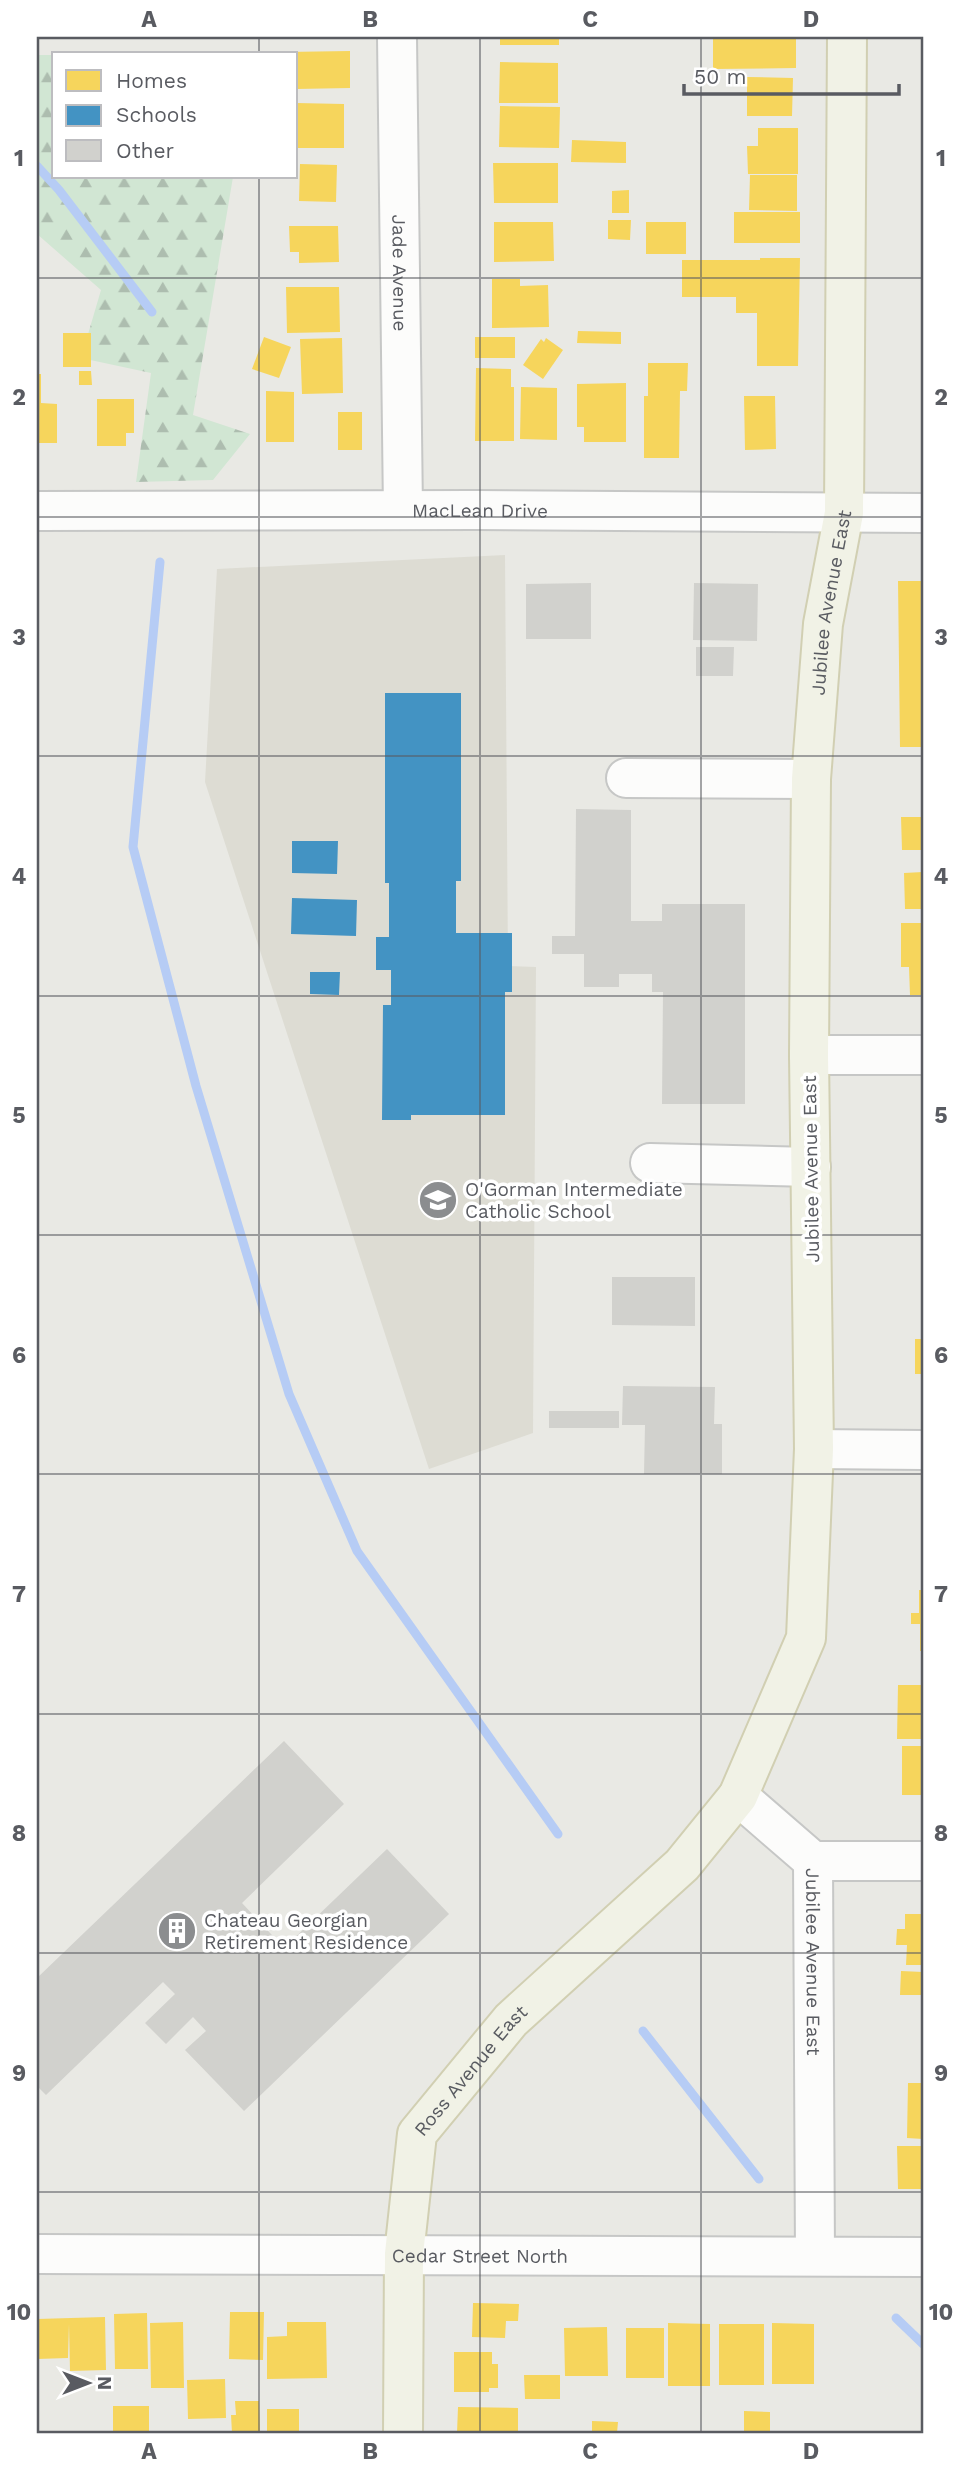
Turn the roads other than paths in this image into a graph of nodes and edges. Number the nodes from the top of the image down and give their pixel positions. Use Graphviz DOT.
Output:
graph roads {
  1 [pos="397,37"];
  2 [pos="847,37"];
  3 [pos="403,510"];
  4 [pos="37,511"];
  5 [pos="844,513"];
  6 [pos="923,513"];
  7 [pos="626,778"];
  8 [pos="811,779"];
  9 [pos="809,1055"];
  10 [pos="923,1055"];
  11 [pos="650,1163"];
  12 [pos="811,1167"];
  13 [pos="814,1448"];
  14 [pos="923,1450"];
  15 [pos="738,1796"];
  16 [pos="813,1861"];
  17 [pos="923,1861"];
  18 [pos="37,2254"];
  19 [pos="404,2254"];
  20 [pos="815,2256"];
  21 [pos="923,2257"];
  22 [pos="402,2433"];
  1 -- 3 [label="street, Jade Avenue"];
  2 -- 5 [label="main road, Jubilee Avenue East"];
  3 -- 4 [label="street, MacLean Drive"];
  3 -- 5 [label="street, MacLean Drive"];
  5 -- 6 [label="street, MacLean Drive"];
  5 -- 8 [label="main road, Jubilee Avenue East"];
  7 -- 8 [label="street"];
  8 -- 9 [label="main road, Jubilee Avenue East"];
  9 -- 10 [label="street"];
  9 -- 12 [label="main road, Jubilee Avenue East"];
  11 -- 12 [label="street"];
  12 -- 13 [label="main road, Jubilee Avenue East"];
  13 -- 14 [label="street"];
  13 -- 15 [label="main road, Jubilee Avenue East"];
  15 -- 16 [label="street, Jubilee Avenue East"];
  15 -- 19 [label="main road, Ross Avenue East"];
  16 -- 17 [label="street"];
  16 -- 20 [label="street, Jubilee Avenue East"];
  18 -- 19 [label="street, Cedar Street North"];
  19 -- 20 [label="street, Cedar Street North"];
  19 -- 22 [label="main road, Ross Avenue East"];
  20 -- 21 [label="street, Cedar Street North"];
}
